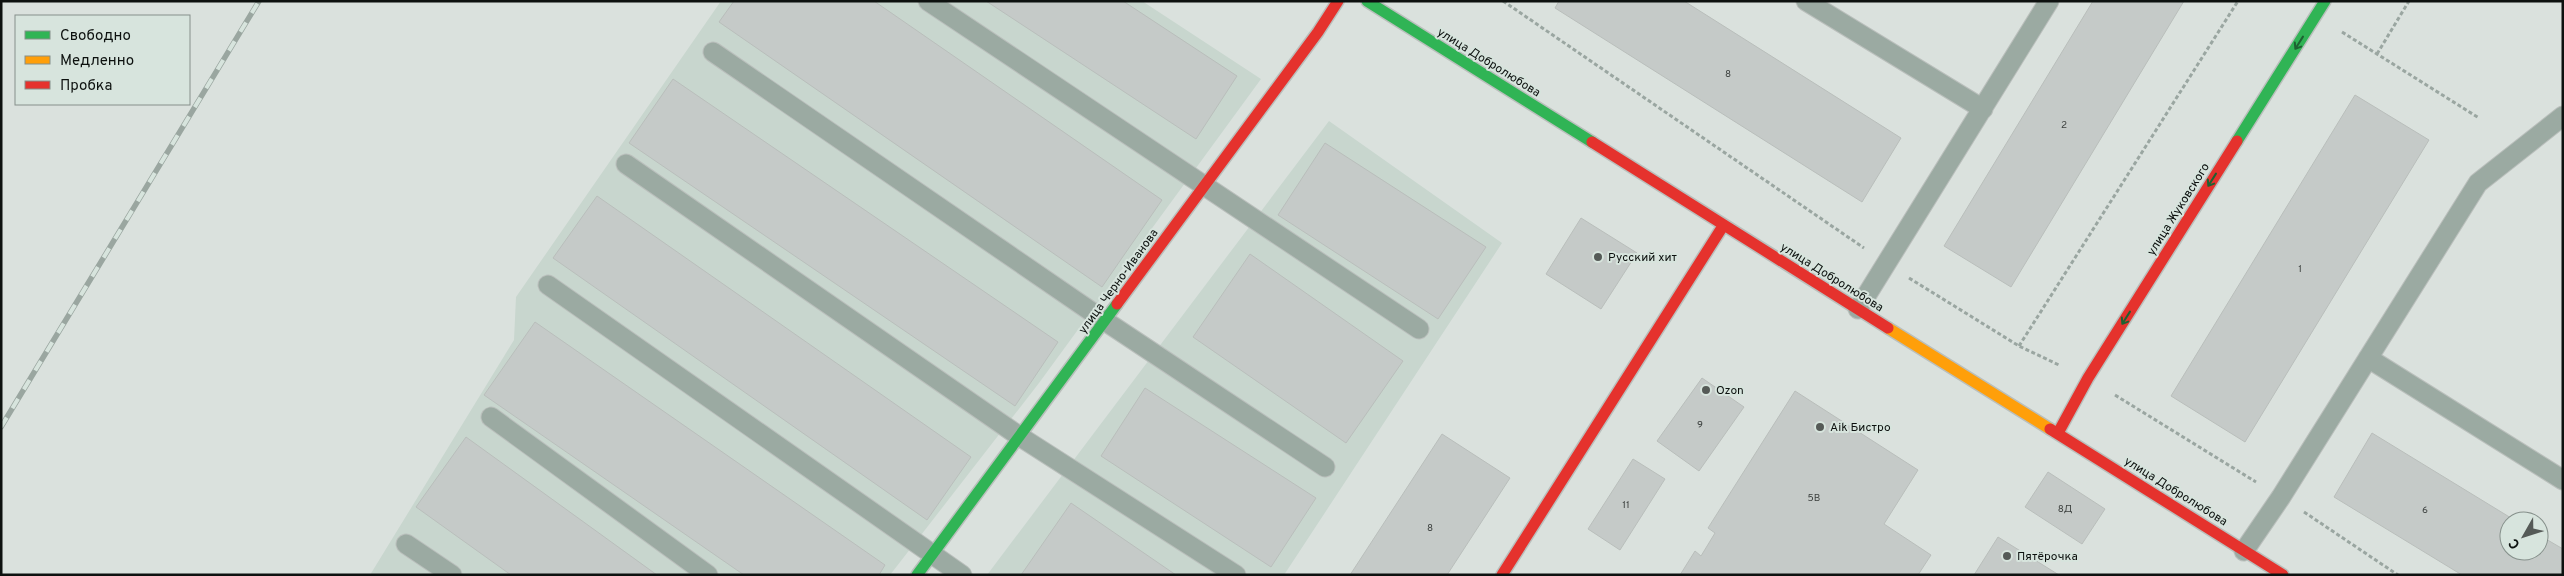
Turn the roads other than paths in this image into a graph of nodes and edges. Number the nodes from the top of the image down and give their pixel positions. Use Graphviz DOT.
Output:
graph roads {
  1 [pos="928,1"];
  2 [pos="1338,1"];
  3 [pos="1367,1"];
  4 [pos="1806,1"];
  5 [pos="2049,1"];
  6 [pos="2325,1"];
  7 [pos="713,52"];
  8 [pos="1983,109"];
  9 [pos="2563,116"];
  10 [pos="626,164"];
  11 [pos="1205,185"];
  12 [pos="1723,226"];
  13 [pos="548,285"];
  14 [pos="1858,309"];
  15 [pos="1105,321"];
  16 [pos="1420,329"];
  17 [pos="2368,358"];
  18 [pos="491,418"];
  19 [pos="2058,433"];
  20 [pos="1019,436"];
  21 [pos="1325,467"];
  22 [pos="2563,480"];
  23 [pos="406,544"];
  24 [pos="2244,550"];
  25 [pos="932,554"];
  26 [pos="452,575"];
  27 [pos="708,575"];
  28 [pos="917,575"];
  29 [pos="962,575"];
  30 [pos="1236,575"];
  31 [pos="1502,575"];
  32 [pos="2283,575"];
  1 -- 11 [label="lane"];
  2 -- 11 [label="street, улица Черно-Иванова"];
  3 -- 12 [label="street, улица Добролюбова"];
  4 -- 8 [label="lane"];
  5 -- 8 [label="lane"];
  6 -- 19 [label="street, улица Жуковского, one-way"];
  7 -- 15 [label="lane"];
  8 -- 14 [label="lane"];
  9 -- 17 [label="lane"];
  10 -- 20 [label="lane"];
  11 -- 15 [label="street, улица Черно-Иванова"];
  11 -- 16 [label="lane"];
  12 -- 14 [label="street, улица Добролюбова"];
  12 -- 31 [label="street"];
  13 -- 25 [label="lane"];
  14 -- 19 [label="street, улица Добролюбова"];
  15 -- 20 [label="street, улица Черно-Иванова"];
  15 -- 21 [label="lane"];
  17 -- 22 [label="lane"];
  17 -- 24 [label="lane"];
  18 -- 27 [label="lane"];
  19 -- 24 [label="street, улица Добролюбова"];
  20 -- 25 [label="street, улица Черно-Иванова"];
  20 -- 30 [label="lane"];
  23 -- 26 [label="lane"];
  24 -- 32 [label="street, улица Добролюбова"];
  25 -- 28 [label="street, улица Черно-Иванова"];
  25 -- 29 [label="lane"];
}
